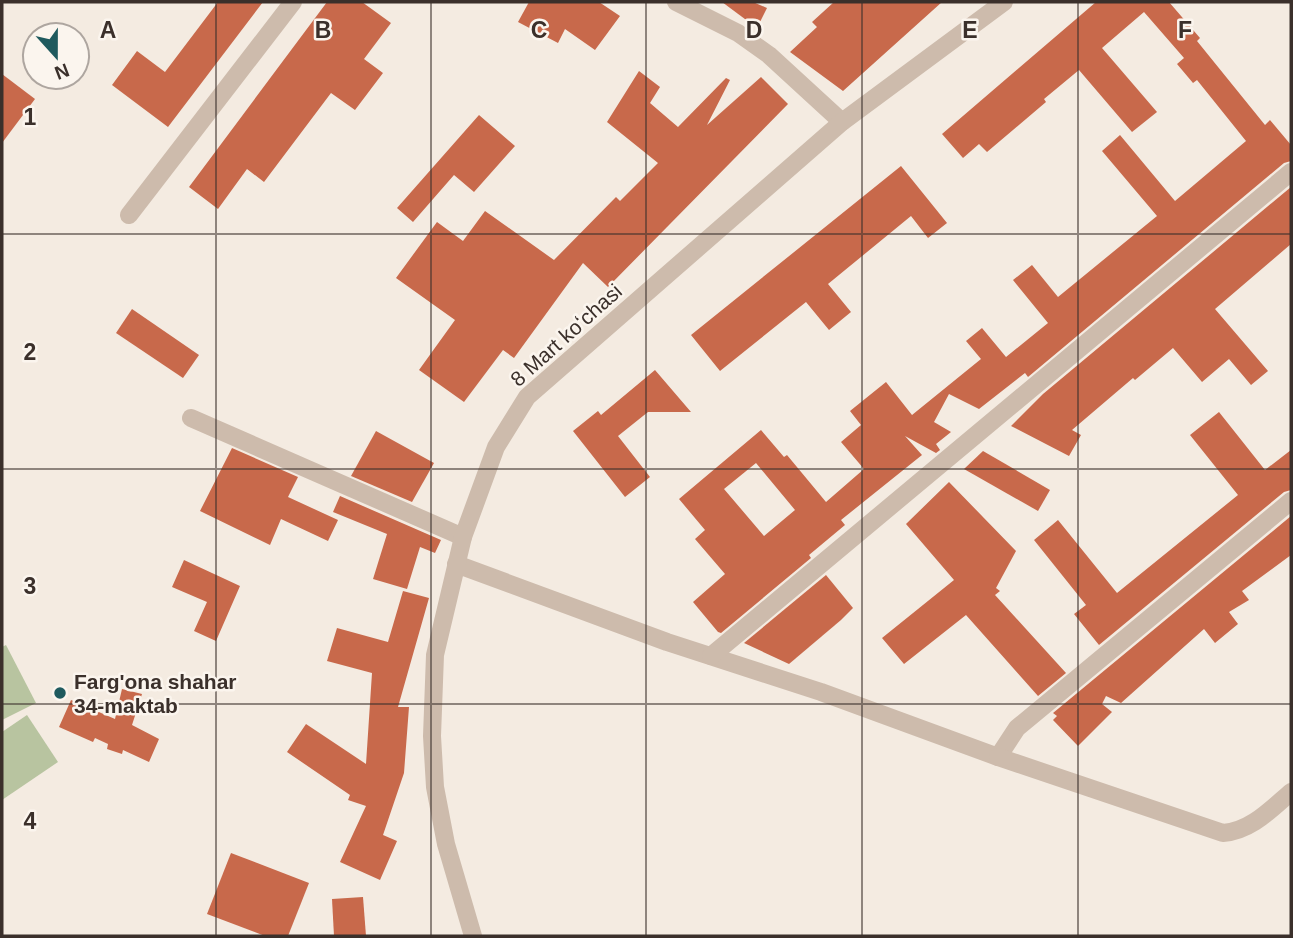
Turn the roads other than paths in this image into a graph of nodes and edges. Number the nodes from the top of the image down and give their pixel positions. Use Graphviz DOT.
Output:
graph roads {
  1 [pos="293,2"];
  2 [pos="676,2"];
  3 [pos="1004,2"];
  4 [pos="842,122"];
  5 [pos="1291,172"];
  6 [pos="129,215"];
  7 [pos="191,418"];
  8 [pos="1291,501"];
  9 [pos="463,537"];
  10 [pos="456,564"];
  11 [pos="711,656"];
  12 [pos="998,757"];
  13 [pos="1291,792"];
  14 [pos="473,936"];
  1 -- 6 [label="street"];
  2 -- 4 [label="street"];
  3 -- 4 [label="street, 8 Mart koʻchasi"];
  4 -- 9 [label="street, 8 Mart koʻchasi"];
  5 -- 11 [label="street"];
  7 -- 9 [label="street"];
  8 -- 12 [label="street"];
  9 -- 10 [label="street, 8 Mart koʻchasi"];
  10 -- 11 [label="street"];
  10 -- 14 [label="street, 8 Mart koʻchasi"];
  11 -- 12 [label="street"];
  12 -- 13 [label="street"];
}
